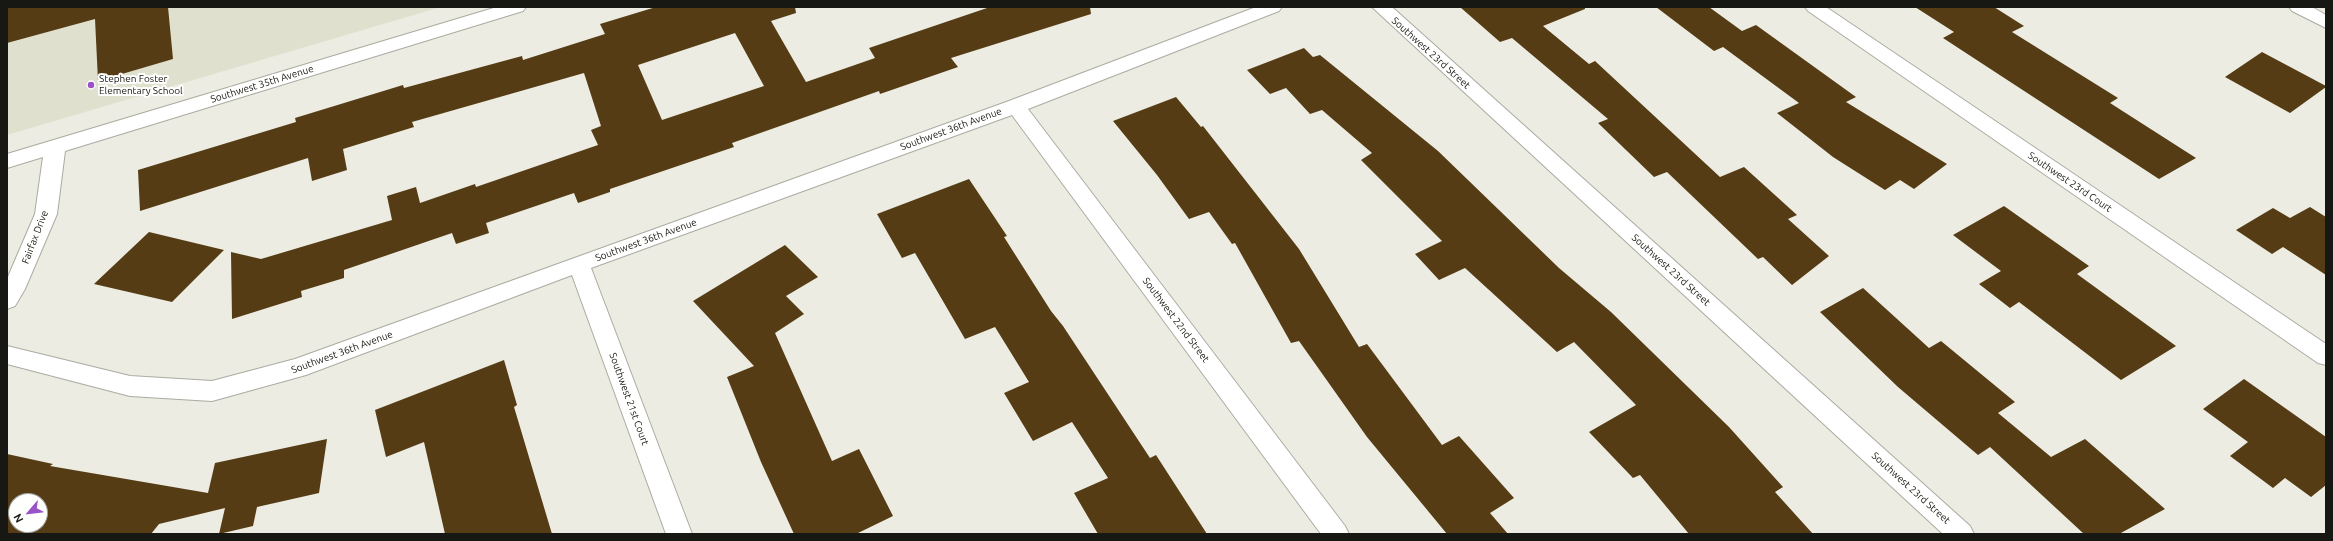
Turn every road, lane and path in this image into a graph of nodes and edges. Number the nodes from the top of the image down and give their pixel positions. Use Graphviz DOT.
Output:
graph roads {
  1 [pos="450,7"];
  2 [pos="517,7"];
  3 [pos="1273,7"];
  4 [pos="1381,7"];
  5 [pos="1814,7"];
  6 [pos="2301,8"];
  7 [pos="2326,22"];
  8 [pos="456,25"];
  9 [pos="1016,106"];
  10 [pos="56,147"];
  11 [pos="7,161"];
  12 [pos="579,264"];
  13 [pos="7,300"];
  14 [pos="7,354"];
  15 [pos="2326,356"];
  16 [pos="679,534"];
  17 [pos="1336,534"];
  18 [pos="1961,534"];
  1 -- 8 [label="street"];
  2 -- 8 [label="street, Southwest 35th Avenue"];
  3 -- 9 [label="street, Southwest 36th Avenue"];
  4 -- 18 [label="street, Southwest 23rd Street"];
  5 -- 15 [label="street, Southwest 23rd Court"];
  6 -- 7 [label="street"];
  8 -- 10 [label="street, Southwest 35th Avenue"];
  9 -- 12 [label="street, Southwest 36th Avenue"];
  9 -- 17 [label="street, Southwest 22nd Street"];
  10 -- 11 [label="street, Southwest 35th Avenue"];
  10 -- 13 [label="street, Fairfax Drive"];
  12 -- 14 [label="street, Southwest 36th Avenue"];
  12 -- 16 [label="street, Southwest 21st Court"];
}
